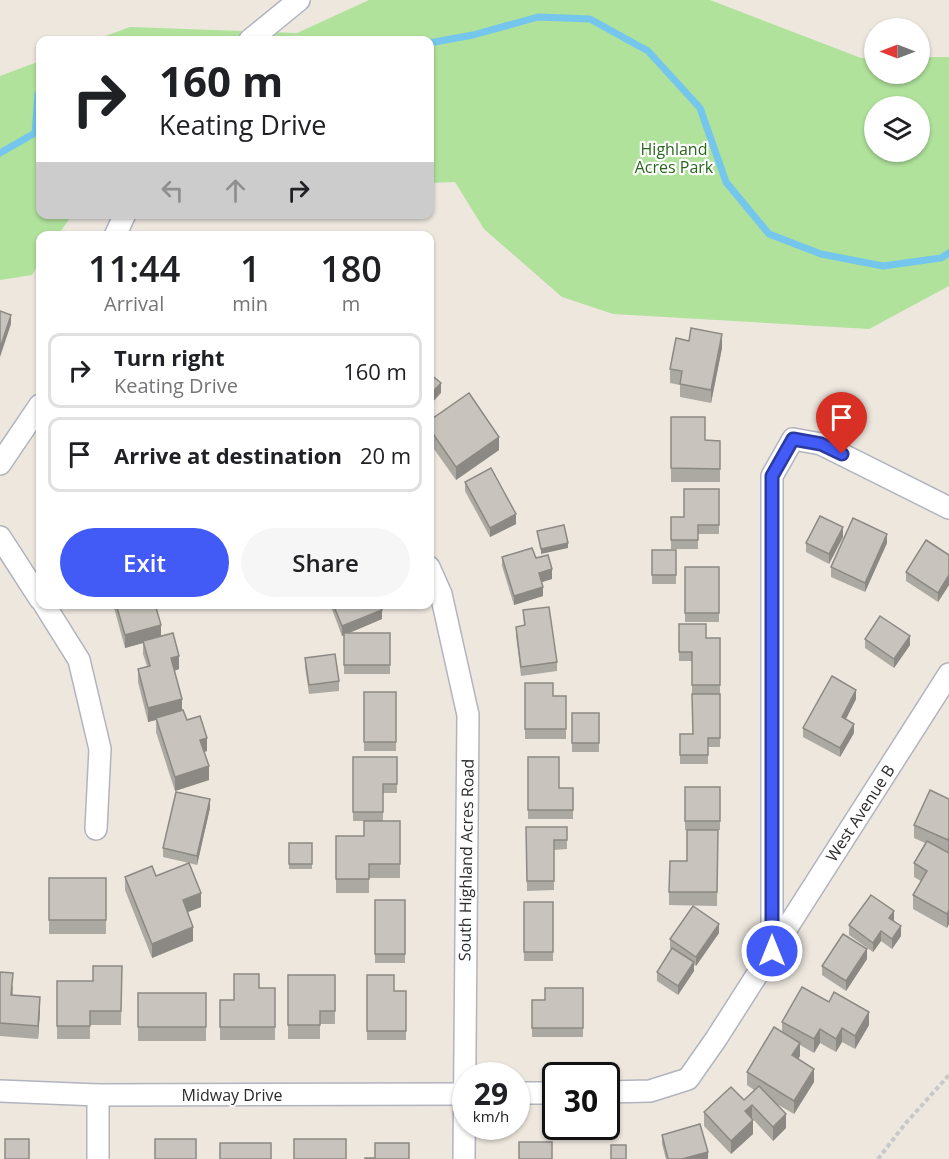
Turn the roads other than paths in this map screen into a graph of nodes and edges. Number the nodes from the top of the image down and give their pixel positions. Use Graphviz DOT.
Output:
graph roads {
  1 [pos="299,0"];
  2 [pos="255,36"];
  3 [pos="36,411"];
  4 [pos="0,464"];
  5 [pos="949,508"];
  6 [pos="0,537"];
  7 [pos="434,578"];
  8 [pos="36,593"];
  9 [pos="47,609"];
  10 [pos="949,674"];
  11 [pos="96,829"];
  12 [pos="772,951"];
  13 [pos="464,1062"];
  14 [pos="0,1091"];
  15 [pos="620,1092"];
  16 [pos="452,1094"];
  17 [pos="98,1095"];
  18 [pos="464,1140"];
  19 [pos="98,1159"];
  20 [pos="464,1159"];
  1 -- 2 [label="street"];
  3 -- 4 [label="street"];
  5 -- 12 [label="street"];
  6 -- 8 [label="street"];
  7 -- 13 [label="street, South Highland Acres Road"];
  9 -- 11 [label="street"];
  10 -- 12 [label="street, West Avenue B"];
  12 -- 15 [label="street"];
  14 -- 17 [label="street, Midway Drive"];
  16 -- 17 [label="street, Midway Drive"];
  17 -- 19 [label="street"];
  18 -- 20 [label="street, South Highland Acres Road"];
}
